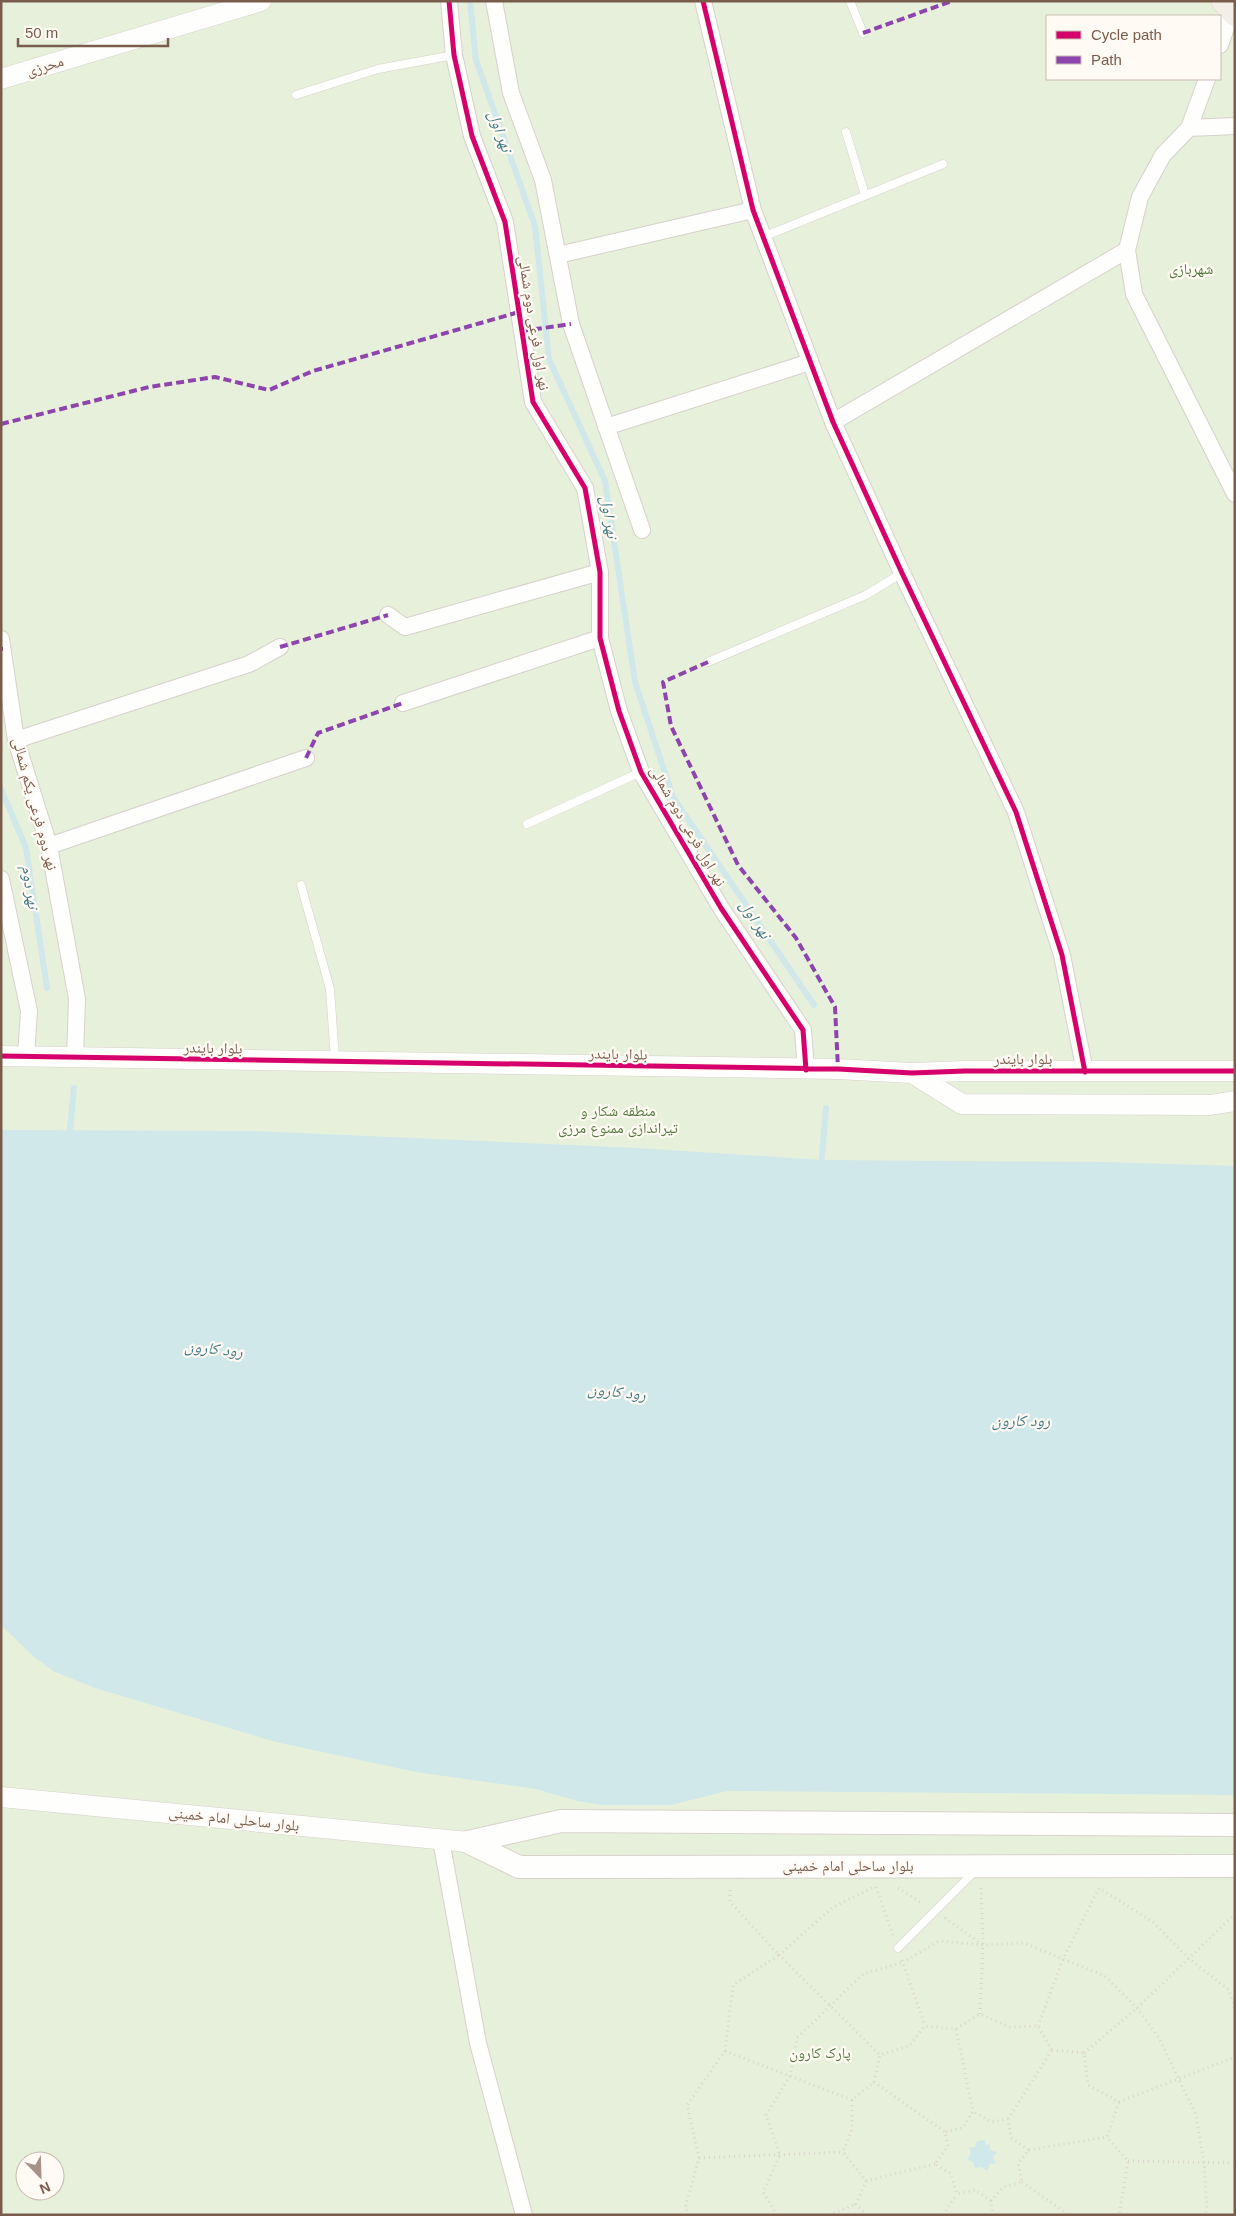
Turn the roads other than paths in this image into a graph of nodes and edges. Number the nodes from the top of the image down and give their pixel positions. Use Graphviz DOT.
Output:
graph roads {
  1 [pos="261,1"];
  2 [pos="449,1"];
  3 [pos="494,1"];
  4 [pos="703,1"];
  5 [pos="850,1"];
  6 [pos="1230,8"];
  7 [pos="863,33"];
  8 [pos="1221,41"];
  9 [pos="454,55"];
  10 [pos="1,78"];
  11 [pos="1207,80"];
  12 [pos="296,95"];
  13 [pos="1235,126"];
  14 [pos="1189,128"];
  15 [pos="846,132"];
  16 [pos="942,164"];
  17 [pos="865,195"];
  18 [pos="753,210"];
  19 [pos="763,237"];
  20 [pos="1127,250"];
  21 [pos="558,255"];
  22 [pos="810,362"];
  23 [pos="834,422"];
  24 [pos="606,427"];
  25 [pos="1235,494"];
  26 [pos="642,530"];
  27 [pos="600,572"];
  28 [pos="902,573"];
  29 [pos="388,616"];
  30 [pos="600,638"];
  31 [pos="1,639"];
  32 [pos="280,647"];
  33 [pos="708,662"];
  34 [pos="403,703"];
  35 [pos="16,740"];
  36 [pos="306,758"];
  37 [pos="641,772"];
  38 [pos="527,824"];
  39 [pos="49,846"];
  40 [pos="1,879"];
  41 [pos="301,885"];
  42 [pos="1,1056"];
  43 [pos="26,1056"];
  44 [pos="74,1058"];
  45 [pos="336,1062"];
  46 [pos="806,1070"];
  47 [pos="1235,1070"];
  48 [pos="1085,1072"];
  49 [pos="912,1073"];
  50 [pos="1235,1101"];
  51 [pos="1,1797"];
  52 [pos="1235,1824"];
  53 [pos="441,1840"];
  54 [pos="468,1842"];
  55 [pos="980,1866"];
  56 [pos="1235,1866"];
  57 [pos="898,1948"];
  58 [pos="524,2215"];
  1 -- 10 [label="street, محرزی"];
  2 -- 9 [label="street, نهر اول فرعی دوم شمالی"];
  3 -- 21 [label="street"];
  4 -- 18 [label="street"];
  5 -- 7 [label="lane"];
  6 -- 8 [label="street"];
  9 -- 12 [label="lane"];
  9 -- 27 [label="street, نهر اول فرعی دوم شمالی"];
  11 -- 14 [label="street"];
  13 -- 14 [label="street"];
  14 -- 20 [label="street"];
  15 -- 17 [label="lane"];
  16 -- 17 [label="lane"];
  17 -- 19 [label="lane"];
  18 -- 19 [label="street"];
  18 -- 21 [label="street"];
  19 -- 22 [label="street"];
  20 -- 23 [label="street"];
  20 -- 25 [label="street"];
  21 -- 24 [label="street"];
  22 -- 23 [label="street"];
  22 -- 24 [label="street"];
  23 -- 28 [label="street"];
  24 -- 26 [label="street"];
  27 -- 29 [label="street"];
  27 -- 30 [label="street, نهر اول فرعی دوم شمالی"];
  28 -- 33 [label="lane"];
  28 -- 48 [label="street"];
  30 -- 34 [label="street"];
  30 -- 37 [label="street, نهر اول فرعی دوم شمالی"];
  31 -- 35 [label="street, نهر دوم فرعی یکم شمالی"];
  32 -- 35 [label="street"];
  35 -- 39 [label="street, نهر دوم فرعی یکم شمالی"];
  36 -- 39 [label="street"];
  37 -- 38 [label="lane"];
  37 -- 46 [label="street, نهر اول فرعی دوم شمالی"];
  39 -- 44 [label="street, نهر دوم فرعی یکم شمالی"];
  40 -- 43 [label="street"];
  41 -- 45 [label="lane"];
  42 -- 43 [label="street, بلوار بایندر"];
  43 -- 44 [label="street, بلوار بایندر"];
  44 -- 45 [label="street, بلوار بایندر"];
  45 -- 46 [label="street, بلوار بایندر"];
  46 -- 49 [label="street, بلوار بایندر"];
  47 -- 48 [label="street, بلوار بایندر"];
  48 -- 49 [label="street, بلوار بایندر"];
  49 -- 50 [label="street"];
  51 -- 53 [label="street, بلوار ساحلی امام خمینی"];
  52 -- 54 [label="main road, بلوار ساحلی امام خمینی"];
  53 -- 54 [label="street, بلوار ساحلی امام خمینی"];
  53 -- 58 [label="street"];
  54 -- 55 [label="main road, بلوار ساحلی امام خمینی"];
  55 -- 56 [label="main road, بلوار ساحلی امام خمینی"];
  55 -- 57 [label="lane"];
}
